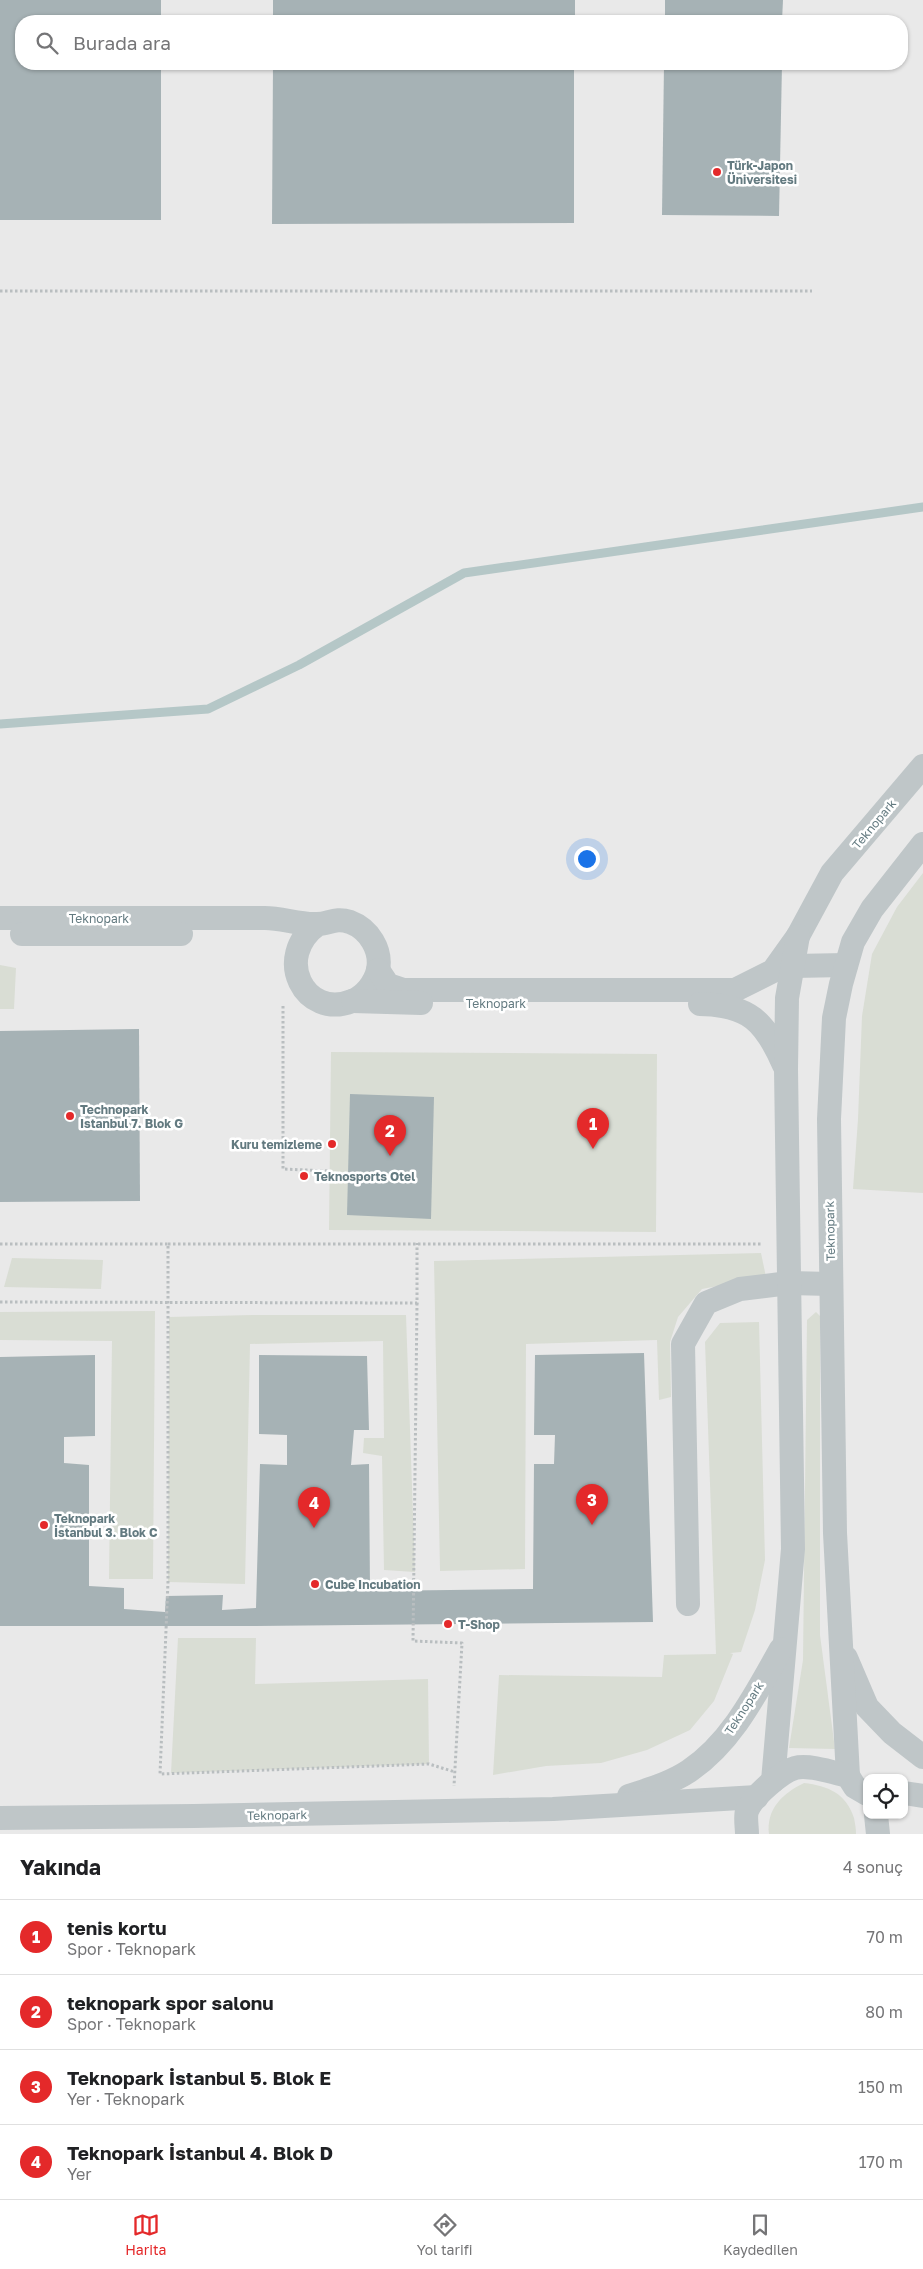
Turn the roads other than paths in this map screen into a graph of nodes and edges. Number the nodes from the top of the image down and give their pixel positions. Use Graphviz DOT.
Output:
graph roads {
  1 [pos="923,766"];
  2 [pos="923,844"];
  3 [pos="0,918"];
  4 [pos="318,924"];
  5 [pos="0,934"];
  6 [pos="798,936"];
  7 [pos="298,945"];
  8 [pos="846,965"];
  9 [pos="793,966"];
  10 [pos="378,970"];
  11 [pos="353,1001"];
  12 [pos="786,1069"];
  13 [pos="789,1283"];
  14 [pos="831,1284"];
  15 [pos="688,1604"];
  16 [pos="785,1644"];
  17 [pos="840,1644"];
  18 [pos="923,1757"];
  19 [pos="859,1786"];
  20 [pos="765,1789"];
  21 [pos="908,1794"];
  22 [pos="923,1796"];
  23 [pos="553,1809"];
  24 [pos="0,1818"];
  25 [pos="876,1819"];
  26 [pos="747,1834"];
  27 [pos="878,1834"];
  1 -- 6 [label="street, Teknopark"];
  2 -- 8 [label="street, Teknopark"];
  3 -- 4 [label="street, Teknopark"];
  4 -- 7 [label="street"];
  4 -- 10 [label="street"];
  5 -- 7 [label="street, Teknopark"];
  6 -- 9 [label="street, Teknopark"];
  6 -- 10 [label="street, Teknopark"];
  7 -- 11 [label="street"];
  8 -- 9 [label="street"];
  8 -- 14 [label="street, Teknopark"];
  9 -- 12 [label="street, Teknopark"];
  10 -- 11 [label="street"];
  11 -- 12 [label="street, Teknopark"];
  12 -- 13 [label="street, Teknopark"];
  13 -- 14 [label="street"];
  13 -- 15 [label="street"];
  13 -- 16 [label="street, Teknopark"];
  14 -- 17 [label="street, Teknopark"];
  16 -- 20 [label="street, Teknopark"];
  16 -- 23 [label="street, Teknopark"];
  17 -- 18 [label="street, Teknopark"];
  17 -- 19 [label="street, Teknopark"];
  19 -- 20 [label="street, Teknopark"];
  20 -- 23 [label="street, Teknopark"];
  20 -- 26 [label="street, Teknopark"];
  21 -- 22 [label="street"];
  23 -- 24 [label="street, Teknopark"];
  25 -- 27 [label="street"];
}
